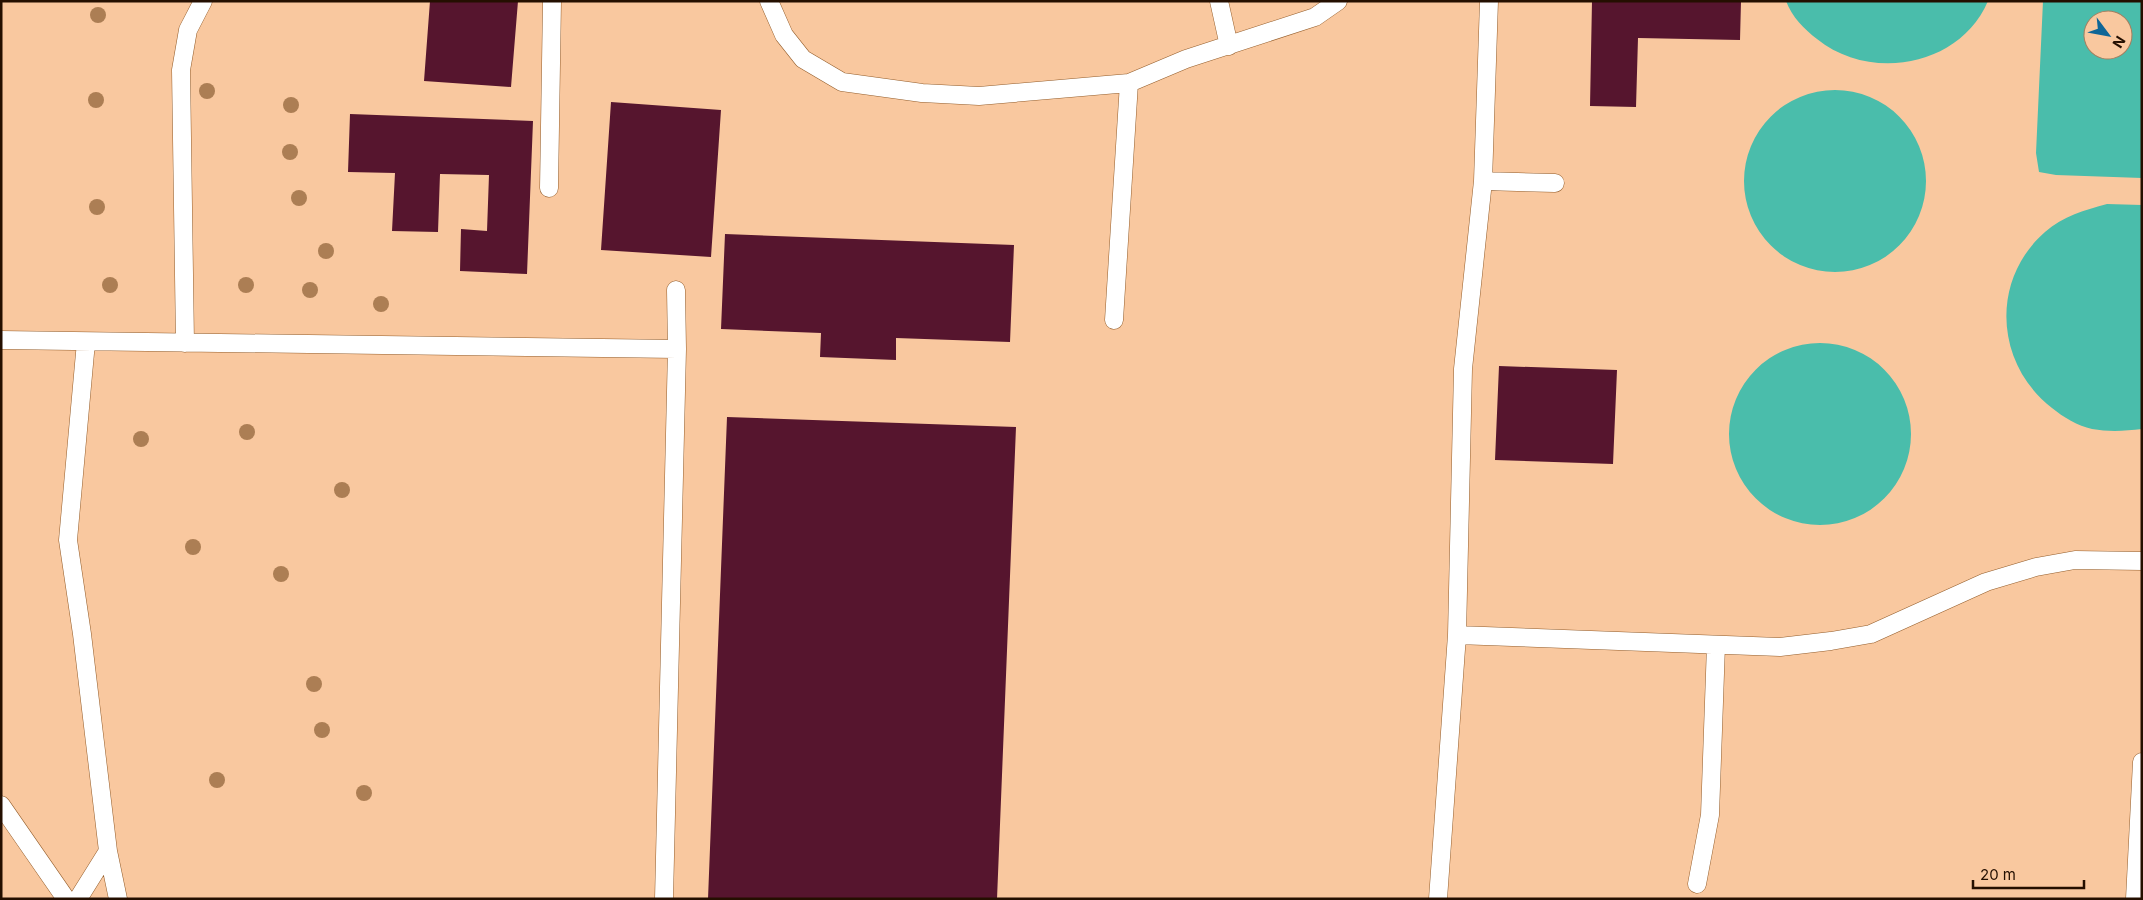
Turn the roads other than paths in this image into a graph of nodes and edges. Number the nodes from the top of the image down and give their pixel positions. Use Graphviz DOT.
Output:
graph roads {
  1 [pos="203,1"];
  2 [pos="552,1"];
  3 [pos="768,1"];
  4 [pos="1220,1"];
  5 [pos="1338,1"];
  6 [pos="1489,1"];
  7 [pos="1229,46"];
  8 [pos="1130,83"];
  9 [pos="1483,181"];
  10 [pos="1555,182"];
  11 [pos="549,188"];
  12 [pos="676,290"];
  13 [pos="1114,320"];
  14 [pos="1,340"];
  15 [pos="86,342"];
  16 [pos="185,343"];
  17 [pos="677,349"];
  18 [pos="2142,560"];
  19 [pos="1457,635"];
  20 [pos="1716,645"];
  21 [pos="2142,762"];
  22 [pos="1,805"];
  23 [pos="108,851"];
  24 [pos="1697,884"];
  25 [pos="66,899"];
  26 [pos="78,899"];
  27 [pos="118,899"];
  28 [pos="664,899"];
  29 [pos="1438,899"];
  30 [pos="2135,899"];
  1 -- 16 [label="lane"];
  2 -- 11 [label="lane"];
  3 -- 8 [label="lane"];
  4 -- 7 [label="lane"];
  5 -- 7 [label="lane"];
  6 -- 9 [label="lane"];
  7 -- 8 [label="lane"];
  8 -- 13 [label="lane"];
  9 -- 10 [label="lane"];
  9 -- 19 [label="lane"];
  12 -- 17 [label="lane"];
  14 -- 15 [label="lane"];
  15 -- 16 [label="lane"];
  15 -- 23 [label="lane"];
  16 -- 17 [label="lane"];
  17 -- 28 [label="lane"];
  18 -- 20 [label="lane"];
  19 -- 20 [label="lane"];
  19 -- 29 [label="lane"];
  20 -- 24 [label="lane"];
  21 -- 30 [label="lane"];
  22 -- 25 [label="lane"];
  23 -- 26 [label="lane"];
  23 -- 27 [label="lane"];
}
